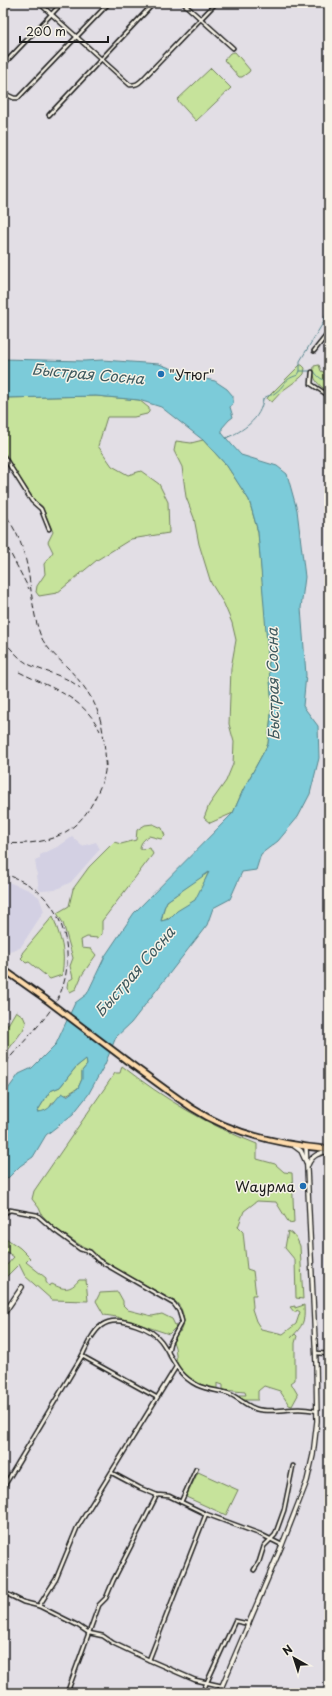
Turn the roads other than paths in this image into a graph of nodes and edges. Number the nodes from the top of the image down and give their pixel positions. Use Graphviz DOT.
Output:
graph roads {
  1 [pos="11,3"];
  2 [pos="39,3"];
  3 [pos="62,3"];
  4 [pos="109,3"];
  5 [pos="154,3"];
  6 [pos="183,3"];
  7 [pos="216,3"];
  8 [pos="3,8"];
  9 [pos="52,14"];
  10 [pos="200,20"];
  11 [pos="78,36"];
  12 [pos="233,48"];
  13 [pos="102,59"];
  14 [pos="3,64"];
  15 [pos="3,93"];
  16 [pos="49,115"];
  17 [pos="329,332"];
  18 [pos="314,351"];
  19 [pos="312,372"];
  20 [pos="329,396"];
  21 [pos="3,455"];
  22 [pos="50,529"];
  23 [pos="3,969"];
  24 [pos="292,1145"];
  25 [pos="306,1147"];
  26 [pos="329,1150"];
  27 [pos="308,1166"];
  28 [pos="3,1214"];
  29 [pos="22,1287"];
  30 [pos="3,1314"];
  31 [pos="167,1353"];
  32 [pos="316,1353"];
  33 [pos="329,1354"];
  34 [pos="82,1356"];
  35 [pos="176,1367"];
  36 [pos="156,1397"];
  37 [pos="317,1411"];
  38 [pos="293,1466"];
  39 [pos="196,1469"];
  40 [pos="112,1473"];
  41 [pos="3,1488"];
  42 [pos="157,1495"];
  43 [pos="181,1502"];
  44 [pos="206,1514"];
  45 [pos="271,1540"];
  46 [pos="282,1545"];
  47 [pos="254,1570"];
  48 [pos="3,1592"];
  49 [pos="39,1606"];
  50 [pos="249,1624"];
  51 [pos="89,1633"];
  52 [pos="149,1660"];
  53 [pos="207,1682"];
  54 [pos="222,1686"];
  55 [pos="67,1693"];
  56 [pos="202,1693"];
  57 [pos="219,1693"];
  1 -- 8 [label="street"];
  2 -- 9 [label="street"];
  3 -- 9 [label="street"];
  4 -- 11 [label="street"];
  5 -- 13 [label="street"];
  6 -- 10 [label="street"];
  7 -- 10 [label="street"];
  9 -- 11 [label="street"];
  9 -- 14 [label="street"];
  10 -- 12 [label="street"];
  10 -- 13 [label="street"];
  11 -- 13 [label="street"];
  11 -- 15 [label="street"];
  13 -- 16 [label="street"];
  17 -- 18 [label="street"];
  19 -- 20 [label="street"];
  21 -- 22 [label="street"];
  23 -- 24 [label="highway, bridge"];
  24 -- 25 [label="highway"];
  24 -- 27 [label="main road"];
  25 -- 26 [label="highway"];
  25 -- 27 [label="main road"];
  26 -- 27 [label="main road"];
  27 -- 32 [label="main road"];
  28 -- 31 [label="street"];
  29 -- 30 [label="main road"];
  31 -- 34 [label="street"];
  31 -- 35 [label="street"];
  32 -- 33 [label="street"];
  32 -- 37 [label="main road"];
  34 -- 36 [label="street"];
  34 -- 41 [label="street"];
  35 -- 36 [label="street"];
  35 -- 37 [label="street"];
  36 -- 40 [label="street"];
  37 -- 46 [label="main road"];
  38 -- 45 [label="street"];
  39 -- 43 [label="street"];
  40 -- 42 [label="street"];
  40 -- 49 [label="street"];
  42 -- 43 [label="street"];
  42 -- 51 [label="street"];
  43 -- 44 [label="street"];
  44 -- 45 [label="street"];
  44 -- 52 [label="street"];
  45 -- 46 [label="street"];
  45 -- 47 [label="street"];
  46 -- 50 [label="main road"];
  48 -- 49 [label="street"];
  49 -- 51 [label="street"];
  50 -- 53 [label="street"];
  50 -- 54 [label="main road"];
  51 -- 52 [label="street"];
  51 -- 55 [label="street"];
  52 -- 53 [label="street"];
  53 -- 54 [label="street"];
  53 -- 56 [label="street"];
  54 -- 57 [label="main road"];
}
